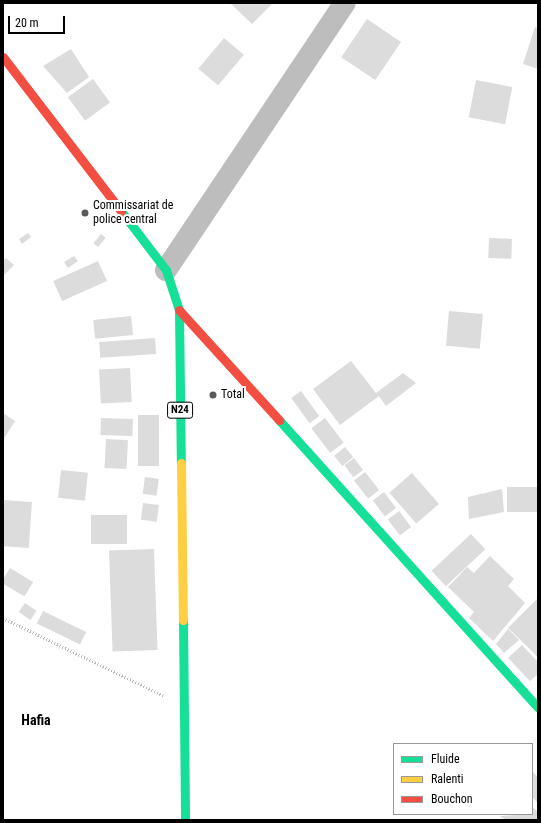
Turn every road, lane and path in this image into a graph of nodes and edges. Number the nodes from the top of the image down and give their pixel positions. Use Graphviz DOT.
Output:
graph roads {
  1 [pos="345,3"];
  2 [pos="5,66"];
  3 [pos="166,270"];
  4 [pos="180,310"];
  5 [pos="3,618"];
  6 [pos="181,704"];
  7 [pos="538,708"];
  8 [pos="184,820"];
  1 -- 3 [label="street"];
  2 -- 3 [label="main road, N24"];
  3 -- 4 [label="main road, N24"];
  4 -- 6 [label="main road, N24"];
  4 -- 7 [label="main road"];
  5 -- 6 [label="path"];
  6 -- 8 [label="main road, N24"];
}
